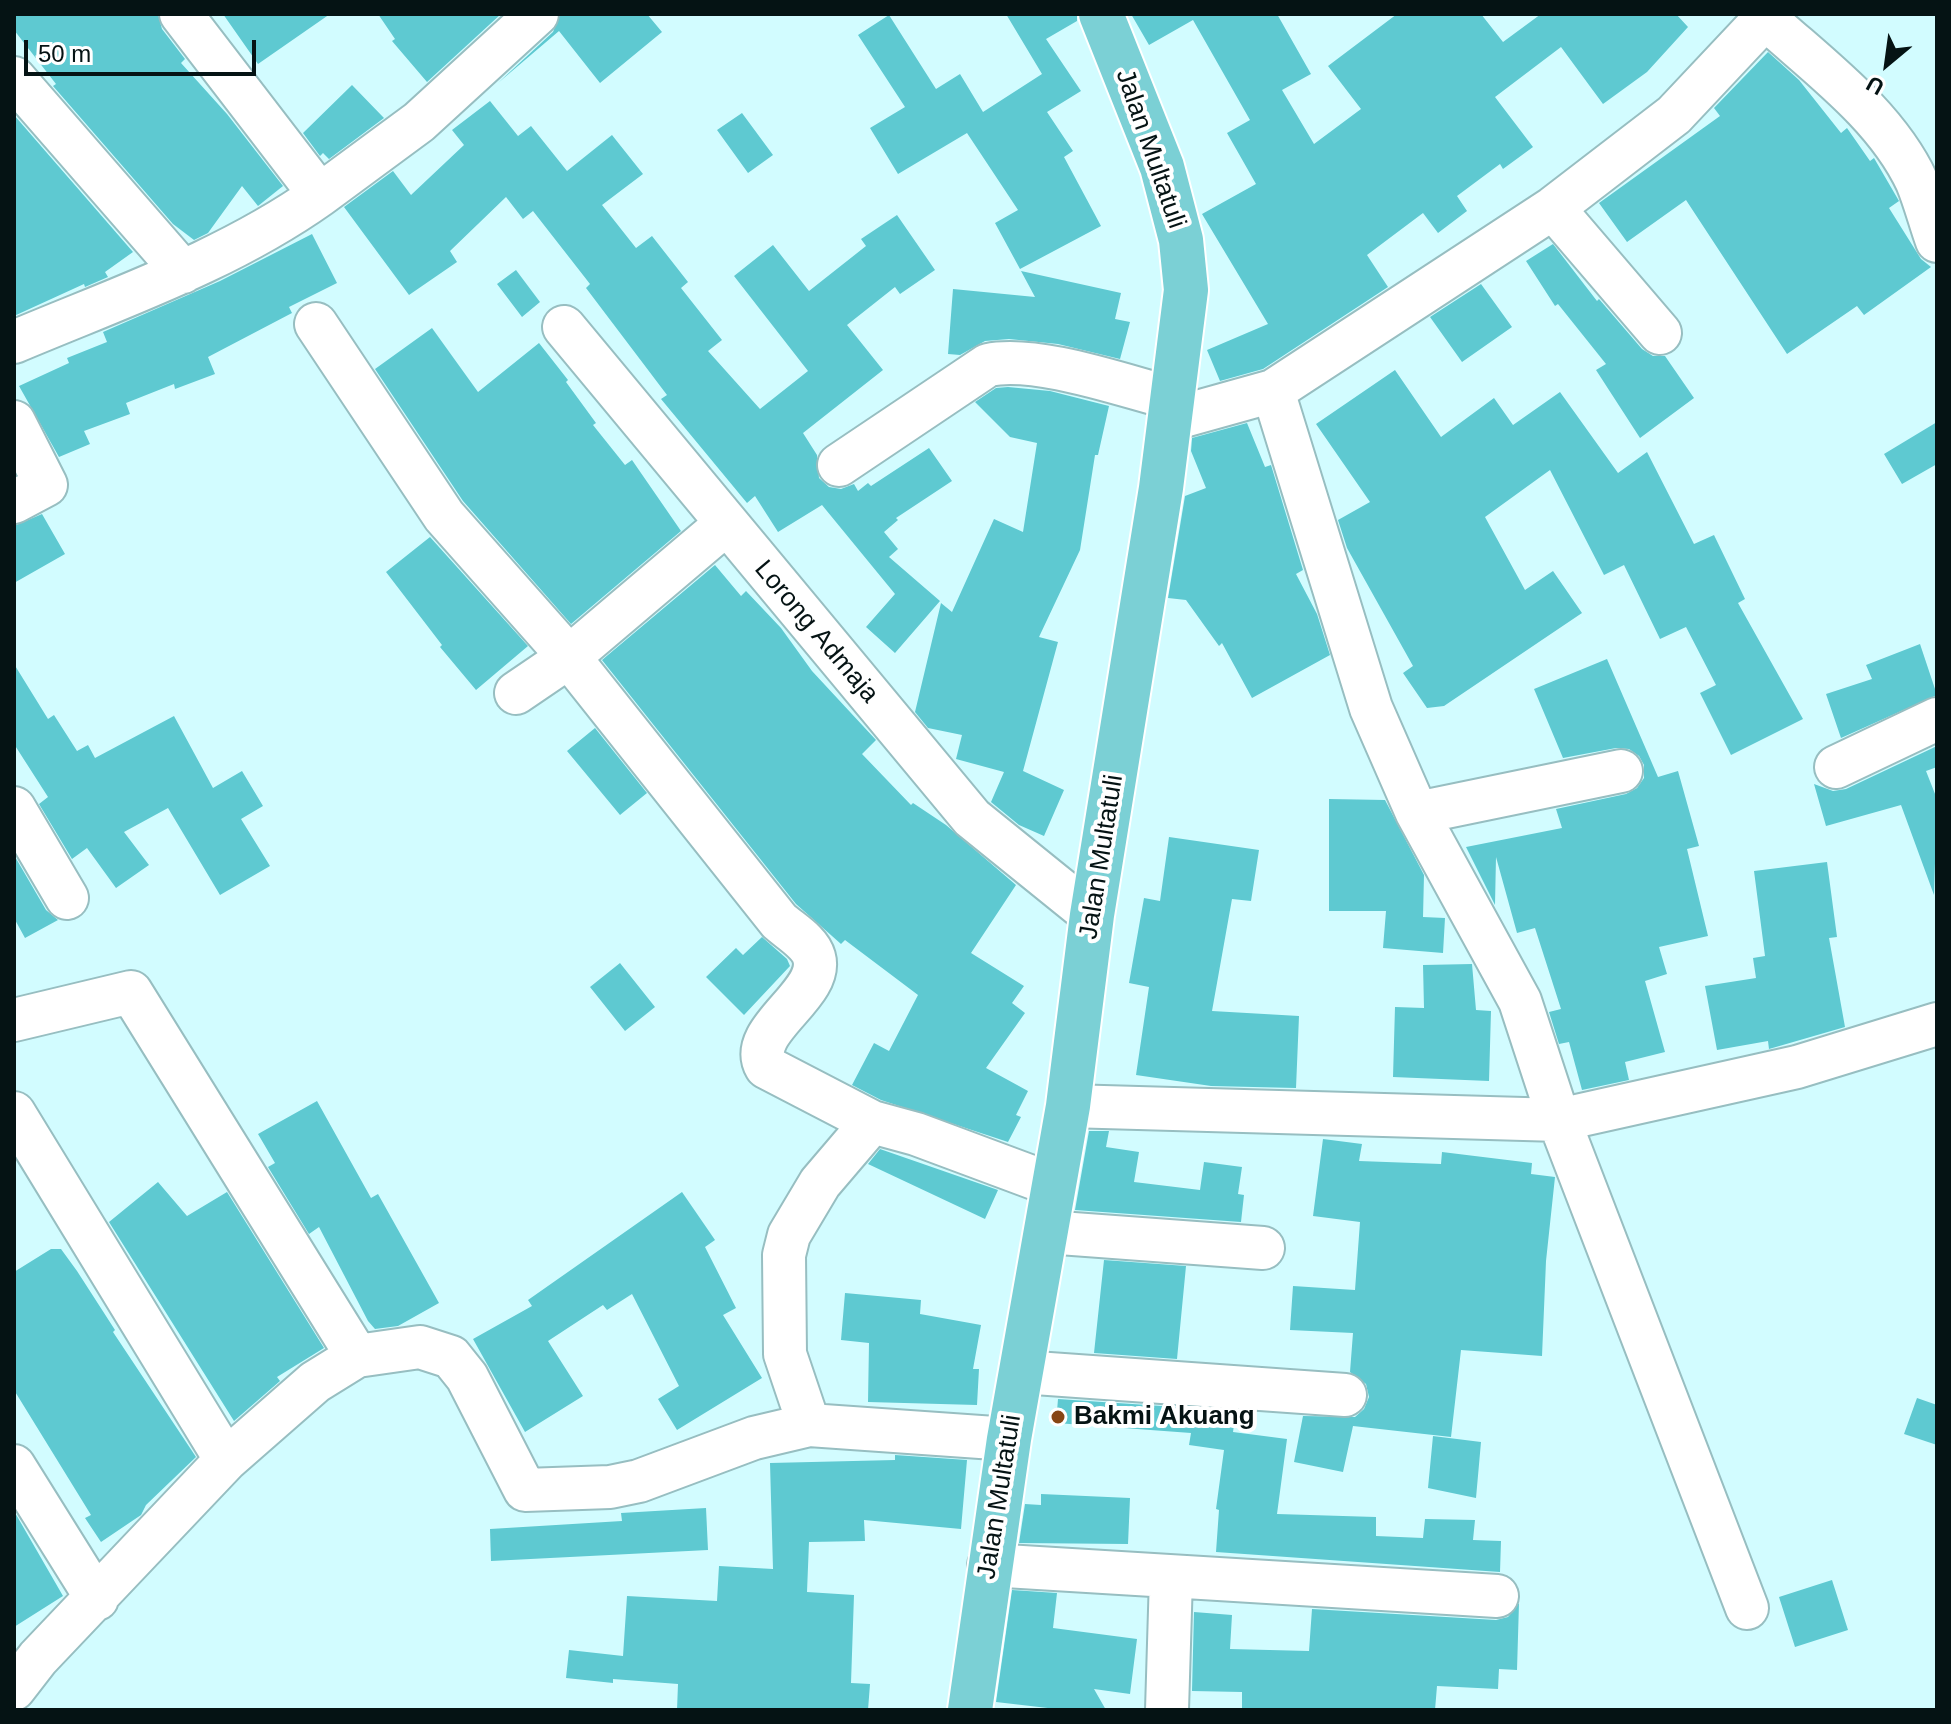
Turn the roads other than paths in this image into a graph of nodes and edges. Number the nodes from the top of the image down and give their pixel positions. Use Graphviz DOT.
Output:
graph roads {
  1 [pos="181,14"];
  2 [pos="1101,14"];
  3 [pos="533,15"];
  4 [pos="1767,16"];
  5 [pos="14,78"];
  6 [pos="320,195"];
  7 [pos="1553,208"];
  8 [pos="1937,241"];
  9 [pos="183,272"];
  10 [pos="316,324"];
  11 [pos="564,327"];
  12 [pos="1660,333"];
  13 [pos="14,342"];
  14 [pos="1273,391"];
  15 [pos="1170,409"];
  16 [pos="14,422"];
  17 [pos="839,465"];
  18 [pos="14,502"];
  19 [pos="726,524"];
  20 [pos="569,657"];
  21 [pos="516,693"];
  22 [pos="1937,719"];
  23 [pos="1836,767"];
  24 [pos="1621,771"];
  25 [pos="14,808"];
  26 [pos="1417,813"];
  27 [pos="67,898"];
  28 [pos="1092,915"];
  29 [pos="14,1020"];
  30 [pos="1937,1024"];
  31 [pos="1068,1106"];
  32 [pos="14,1113"];
  33 [pos="1559,1120"];
  34 [pos="872,1122"];
  35 [pos="1053,1185"];
  36 [pos="1046,1232"];
  37 [pos="1263,1248"];
  38 [pos="357,1356"];
  39 [pos="1021,1372"];
  40 [pos="1345,1395"];
  41 [pos="809,1425"];
  42 [pos="1009,1439"];
  43 [pos="226,1460"];
  44 [pos="14,1466"];
  45 [pos="989,1565"];
  46 [pos="1171,1577"];
  47 [pos="1497,1596"];
  48 [pos="97,1599"];
  49 [pos="1747,1608"];
  50 [pos="14,1689"];
  51 [pos="970,1710"];
  52 [pos="1167,1710"];
  1 -- 6 [label="street"];
  2 -- 15 [label="main road, Jalan Multatuli"];
  3 -- 6 [label="street"];
  4 -- 7 [label="street"];
  4 -- 8 [label="street"];
  5 -- 9 [label="street"];
  6 -- 9 [label="street"];
  7 -- 12 [label="street"];
  7 -- 14 [label="street"];
  9 -- 13 [label="street"];
  10 -- 20 [label="street"];
  11 -- 19 [label="street, Lorong Admaja"];
  14 -- 15 [label="street"];
  14 -- 26 [label="street"];
  15 -- 17 [label="street"];
  15 -- 28 [label="main road, Jalan Multatuli"];
  16 -- 18 [label="street"];
  19 -- 20 [label="street"];
  19 -- 28 [label="street, Lorong Admaja"];
  20 -- 21 [label="street"];
  20 -- 34 [label="street"];
  22 -- 23 [label="street"];
  24 -- 26 [label="street"];
  25 -- 27 [label="street"];
  26 -- 33 [label="street"];
  28 -- 31 [label="main road, Jalan Multatuli"];
  29 -- 38 [label="street"];
  30 -- 33 [label="street"];
  31 -- 33 [label="street"];
  31 -- 35 [label="main road, Jalan Multatuli"];
  32 -- 43 [label="street"];
  33 -- 49 [label="street"];
  34 -- 35 [label="street"];
  34 -- 41 [label="street"];
  35 -- 36 [label="main road, Jalan Multatuli"];
  36 -- 37 [label="street"];
  36 -- 39 [label="main road, Jalan Multatuli"];
  38 -- 41 [label="street"];
  38 -- 43 [label="street"];
  39 -- 40 [label="street"];
  39 -- 42 [label="main road, Jalan Multatuli"];
  41 -- 42 [label="street"];
  42 -- 45 [label="main road, Jalan Multatuli"];
  43 -- 48 [label="street"];
  44 -- 48 [label="street"];
  45 -- 46 [label="street"];
  45 -- 51 [label="main road, Jalan Multatuli"];
  46 -- 47 [label="street"];
  46 -- 52 [label="street"];
  48 -- 50 [label="street"];
}
